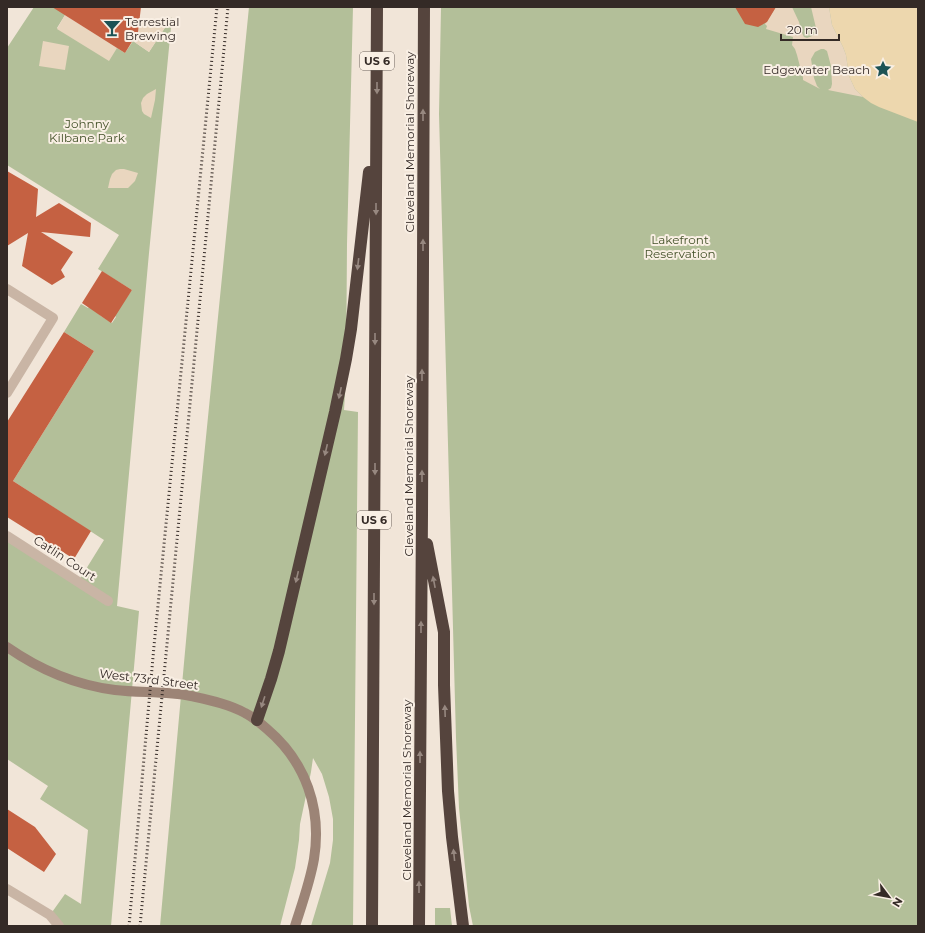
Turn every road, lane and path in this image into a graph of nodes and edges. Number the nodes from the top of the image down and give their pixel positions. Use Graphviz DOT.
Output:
graph roads {
  1 [pos="377,7"];
  2 [pos="424,7"];
  3 [pos="376,114"];
  4 [pos="7,289"];
  5 [pos="7,393"];
  6 [pos="422,515"];
  7 [pos="7,536"];
  8 [pos="108,601"];
  9 [pos="7,647"];
  10 [pos="257,720"];
  11 [pos="7,889"];
  12 [pos="59,926"];
  13 [pos="295,926"];
  14 [pos="372,926"];
  15 [pos="419,926"];
  16 [pos="463,926"];
  1 -- 3 [label="highway, US 6, one-way"];
  6 -- 2 [label="highway, Cleveland Memorial Shoreway, one-way"];
  3 -- 10 [label="highway, one-way"];
  3 -- 14 [label="highway, US 6, one-way"];
  4 -- 5 [label="street"];
  15 -- 6 [label="highway, Cleveland Memorial Shoreway, one-way"];
  16 -- 6 [label="highway, one-way"];
  7 -- 8 [label="street, Catlin Court"];
  9 -- 10 [label="street, West 73rd Street"];
  10 -- 13 [label="street, West 73rd Street"];
  11 -- 12 [label="street"];
}
